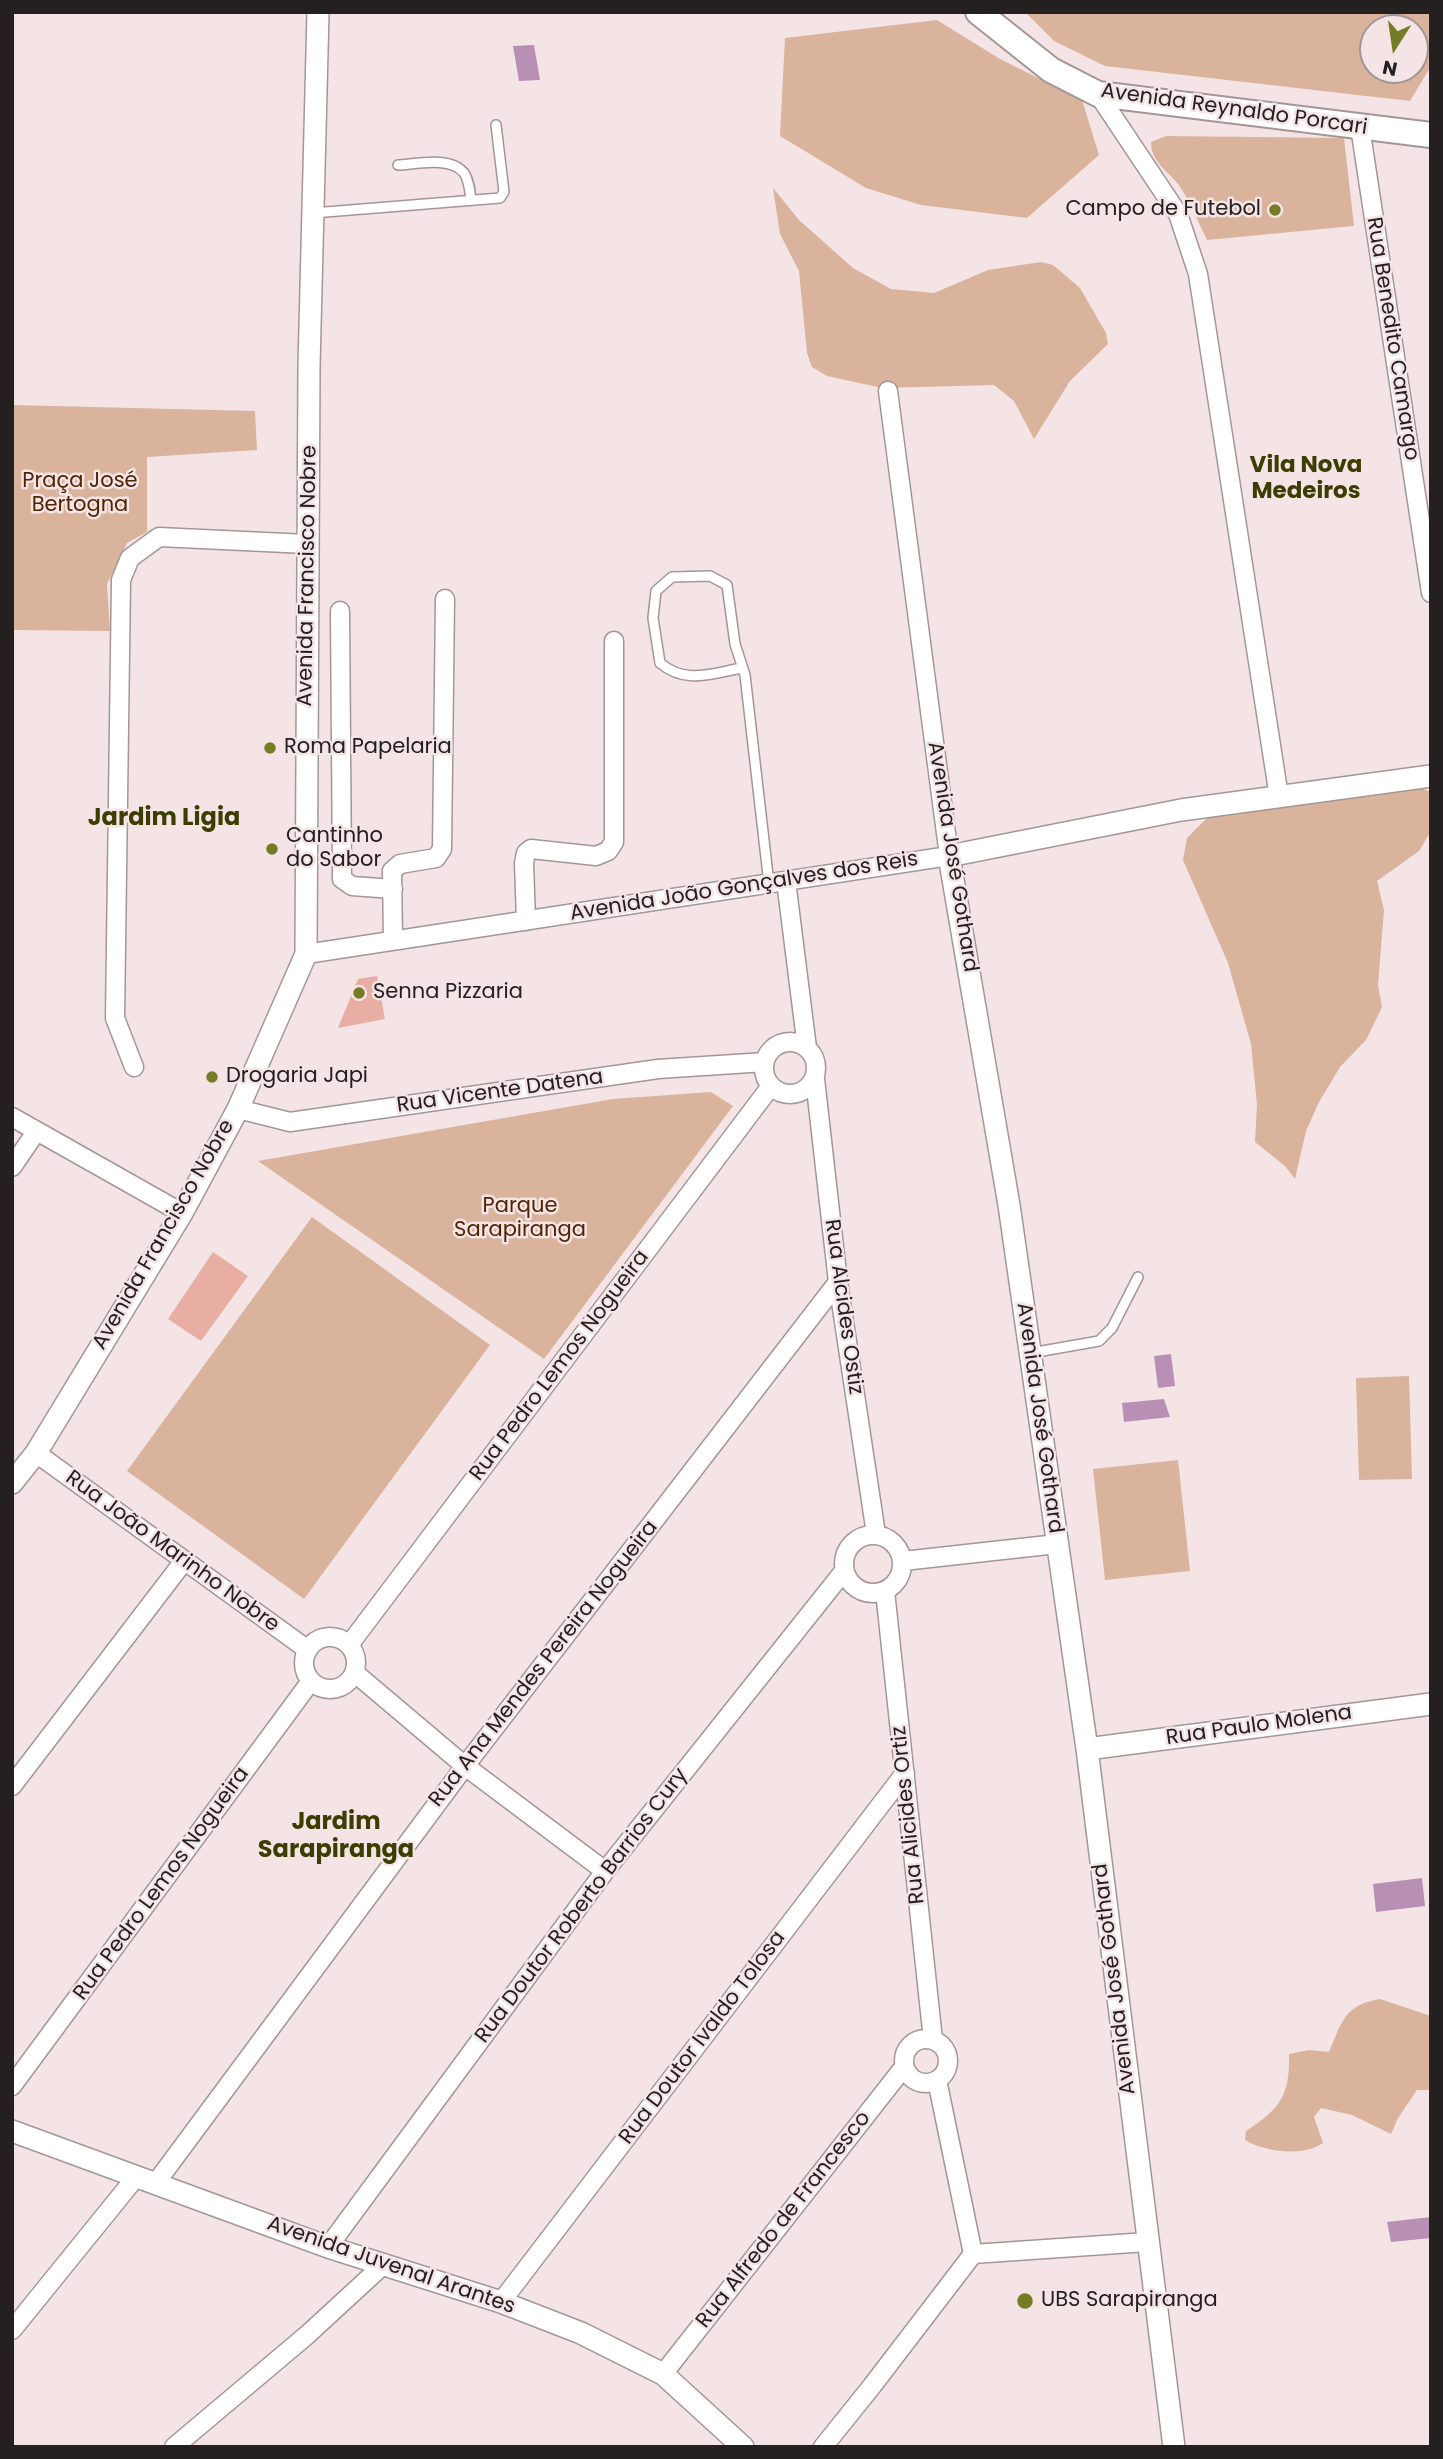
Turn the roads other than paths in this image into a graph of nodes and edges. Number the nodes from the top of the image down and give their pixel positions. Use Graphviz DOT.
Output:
graph roads {
  1 [pos="318,12"];
  2 [pos="978,12"];
  3 [pos="1098,94"];
  4 [pos="496,125"];
  5 [pos="1360,127"];
  6 [pos="1431,135"];
  7 [pos="398,165"];
  8 [pos="471,200"];
  9 [pos="313,213"];
  10 [pos="888,391"];
  11 [pos="307,544"];
  12 [pos="1431,593"];
  13 [pos="445,599"];
  14 [pos="340,611"];
  15 [pos="614,641"];
  16 [pos="742,668"];
  17 [pos="1431,776"];
  18 [pos="1279,797"];
  19 [pos="949,856"];
  20 [pos="777,883"];
  21 [pos="393,889"];
  22 [pos="526,921"];
  23 [pos="393,941"];
  24 [pos="306,954"];
  25 [pos="807,1048"];
  26 [pos="765,1062"];
  27 [pos="134,1067"];
  28 [pos="815,1079"];
  29 [pos="771,1086"];
  30 [pos="238,1109"];
  31 [pos="12,1117"];
  32 [pos="36,1132"];
  33 [pos="12,1167"];
  34 [pos="182,1213"];
  35 [pos="1138,1277"];
  36 [pos="838,1282"];
  37 [pos="1031,1353"];
  38 [pos="36,1453"];
  39 [pos="12,1483"];
  40 [pos="876,1534"];
  41 [pos="1057,1544"];
  42 [pos="184,1561"];
  43 [pos="903,1561"];
  44 [pos="844,1571"];
  45 [pos="885,1591"];
  46 [pos="349,1646"];
  47 [pos="308,1650"];
  48 [pos="355,1673"];
  49 [pos="312,1681"];
  50 [pos="1431,1703"];
  51 [pos="1087,1749"];
  52 [pos="465,1766"];
  53 [pos="905,1773"];
  54 [pos="12,1786"];
  55 [pos="605,1871"];
  56 [pos="933,2040"];
  57 [pos="904,2067"];
  58 [pos="937,2080"];
  59 [pos="12,2086"];
  60 [pos="12,2131"];
  61 [pos="146,2181"];
  62 [pos="1147,2242"];
  63 [pos="328,2247"];
  64 [pos="973,2253"];
  65 [pos="382,2266"];
  66 [pos="501,2302"];
  67 [pos="12,2330"];
  68 [pos="663,2374"];
  69 [pos="174,2447"];
  70 [pos="743,2447"];
  71 [pos="823,2447"];
  72 [pos="1174,2447"];
  1 -- 9 [label="street, Avenida Francisco Nobre"];
  2 -- 3 [label="main road, Avenida Reynaldo Porcari"];
  3 -- 5 [label="main road, Avenida Reynaldo Porcari"];
  3 -- 18 [label="street"];
  4 -- 8 [label="lane"];
  5 -- 6 [label="main road, Avenida Reynaldo Porcari"];
  5 -- 12 [label="street, Rua Benedito Camargo"];
  7 -- 8 [label="lane"];
  8 -- 9 [label="lane"];
  9 -- 11 [label="street, Avenida Francisco Nobre"];
  10 -- 19 [label="street, Avenida José Gothard"];
  11 -- 24 [label="street, Avenida Francisco Nobre"];
  11 -- 27 [label="street"];
  13 -- 21 [label="street"];
  14 -- 21 [label="street"];
  15 -- 22 [label="street"];
  16 -- 16 [label="lane"];
  16 -- 20 [label="lane"];
  17 -- 18 [label="street, Avenida João Gonçalves dos Reis"];
  18 -- 19 [label="street, Avenida João Gonçalves dos Reis"];
  19 -- 20 [label="street, Avenida João Gonçalves dos Reis"];
  19 -- 37 [label="street, Avenida José Gothard"];
  20 -- 22 [label="street, Avenida João Gonçalves dos Reis"];
  20 -- 25 [label="street"];
  21 -- 23 [label="street"];
  22 -- 23 [label="street, Avenida João Gonçalves dos Reis"];
  23 -- 24 [label="street, Avenida João Gonçalves dos Reis"];
  24 -- 30 [label="street, Avenida Francisco Nobre"];
  25 -- 26 [label="street"];
  25 -- 28 [label="street"];
  26 -- 29 [label="street"];
  26 -- 30 [label="street, Rua Vicente Datena"];
  28 -- 29 [label="street"];
  28 -- 36 [label="street, Rua Alcides Ostiz"];
  29 -- 46 [label="street, Rua Pedro Lemos Nogueira"];
  30 -- 34 [label="street, Avenida Francisco Nobre"];
  31 -- 32 [label="street"];
  32 -- 33 [label="street"];
  32 -- 34 [label="street"];
  34 -- 38 [label="street, Avenida Francisco Nobre"];
  35 -- 37 [label="lane"];
  36 -- 40 [label="street, Rua Alcides Ostiz"];
  36 -- 52 [label="street, Rua Ana Mendes Pereira Nogueira"];
  37 -- 41 [label="street, Avenida José Gothard"];
  38 -- 39 [label="street, Avenida Francisco Nobre"];
  38 -- 42 [label="street, Rua João Marinho Nobre"];
  40 -- 43 [label="street"];
  40 -- 44 [label="street"];
  41 -- 43 [label="street"];
  41 -- 51 [label="street, Avenida José Gothard"];
  42 -- 47 [label="street, Rua João Marinho Nobre"];
  42 -- 54 [label="street"];
  43 -- 45 [label="street"];
  44 -- 45 [label="street"];
  44 -- 55 [label="street, Rua Doutor Roberto Barrios Cury"];
  45 -- 53 [label="street, Rua Alicides Ortiz"];
  46 -- 47 [label="street"];
  46 -- 48 [label="street"];
  47 -- 49 [label="street"];
  48 -- 49 [label="street"];
  48 -- 52 [label="street"];
  49 -- 59 [label="street, Rua Pedro Lemos Nogueira"];
  50 -- 51 [label="street, Rua Paulo Molena"];
  51 -- 62 [label="street, Avenida José Gothard"];
  52 -- 55 [label="street"];
  52 -- 61 [label="street, Rua Ana Mendes Pereira Nogueira"];
  53 -- 56 [label="street, Rua Alicides Ortiz"];
  53 -- 66 [label="street, Rua Doutor Ivaldo Tolosa"];
  55 -- 63 [label="street, Rua Doutor Roberto Barrios Cury"];
  56 -- 57 [label="street"];
  56 -- 58 [label="street"];
  57 -- 58 [label="street"];
  57 -- 68 [label="street, Rua Alfredo de Francesco"];
  58 -- 64 [label="street"];
  60 -- 61 [label="street, Avenida Juvenal Arantes"];
  61 -- 63 [label="street, Avenida Juvenal Arantes"];
  61 -- 67 [label="street, Rua Ana Mendes Pereira Nogueira"];
  62 -- 64 [label="street"];
  62 -- 72 [label="street, Avenida José Gothard"];
  63 -- 65 [label="street, Avenida Juvenal Arantes"];
  64 -- 71 [label="street"];
  65 -- 66 [label="street, Avenida Juvenal Arantes"];
  65 -- 69 [label="street"];
  66 -- 68 [label="street, Avenida Juvenal Arantes"];
  68 -- 70 [label="street, Avenida Juvenal Arantes"];
}
